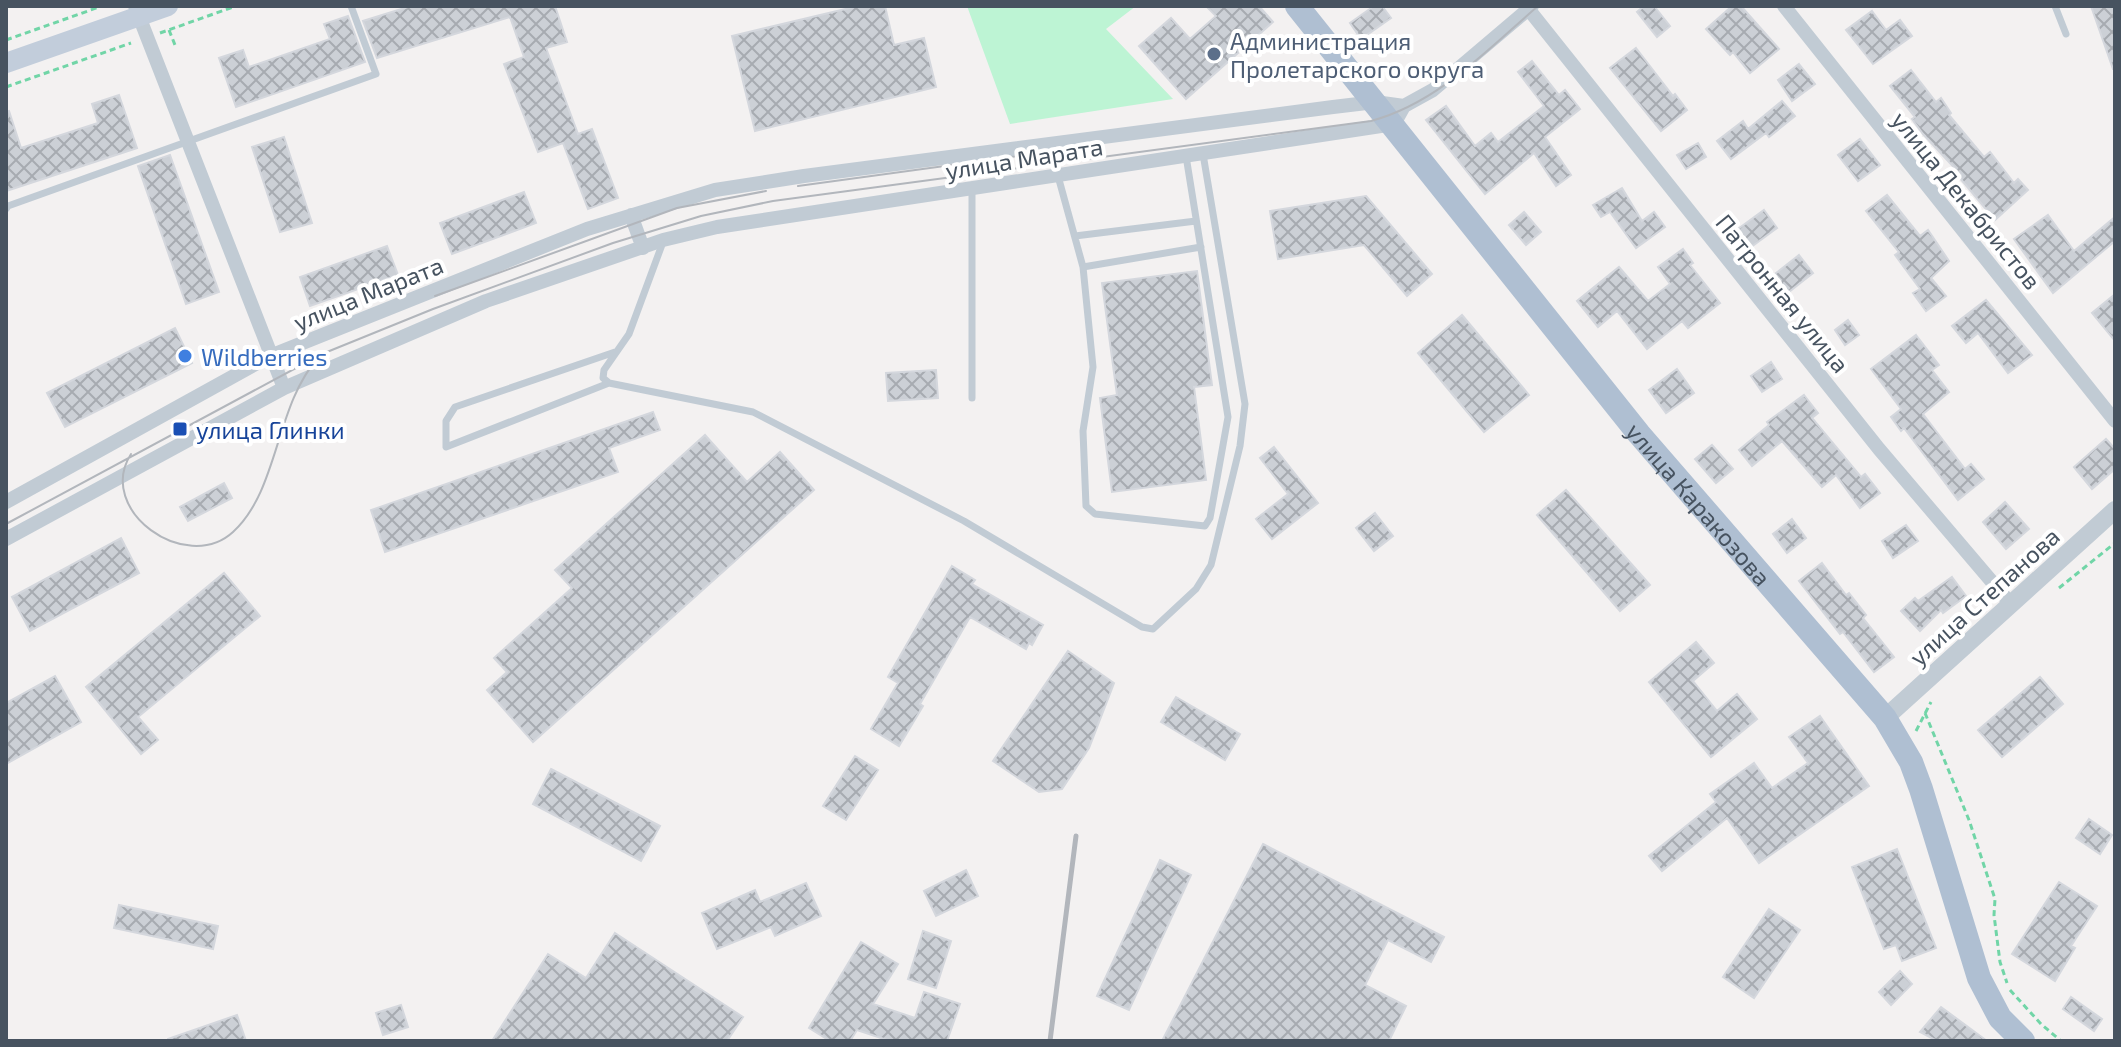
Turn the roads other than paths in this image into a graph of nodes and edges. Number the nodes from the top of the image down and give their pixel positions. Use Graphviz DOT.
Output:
graph roads {
  1 [pos="168,6"];
  2 [pos="351,6"];
  3 [pos="1297,6"];
  4 [pos="1784,6"];
  5 [pos="2055,6"];
  6 [pos="1529,7"];
  7 [pos="137,11"];
  8 [pos="2066,34"];
  9 [pos="6,63"];
  10 [pos="1375,102"];
  11 [pos="1399,115"];
  12 [pos="187,141"];
  13 [pos="1203,154"];
  14 [pos="1186,156"];
  15 [pos="1058,176"];
  16 [pos="972,189"];
  17 [pos="6,209"];
  18 [pos="631,215"];
  19 [pos="1196,221"];
  20 [pos="1075,236"];
  21 [pos="663,240"];
  22 [pos="1201,247"];
  23 [pos="643,248"];
  24 [pos="1083,267"];
  25 [pos="617,351"];
  26 [pos="270,356"];
  27 [pos="609,383"];
  28 [pos="284,388"];
  29 [pos="972,398"];
  30 [pos="2115,421"];
  31 [pos="6,502"];
  32 [pos="2115,510"];
  33 [pos="6,539"];
  34 [pos="2010,603"];
  35 [pos="1885,718"];
  36 [pos="2023,1041"];
  1 -- 7 [label="main road"];
  2 -- 12 [label="lane"];
  3 -- 10 [label="main road, улица Каракозова"];
  4 -- 30 [label="street, улица Декабристов"];
  5 -- 8 [label="lane"];
  6 -- 11 [label="street, улица Марата"];
  6 -- 34 [label="street, Патронная улица"];
  7 -- 9 [label="main road"];
  7 -- 12 [label="street"];
  10 -- 11 [label="main road, улица Каракозова"];
  10 -- 18 [label="street, улица Марата"];
  11 -- 13 [label="street, улица Марата"];
  11 -- 35 [label="main road, улица Каракозова"];
  12 -- 17 [label="lane"];
  12 -- 26 [label="street"];
  13 -- 14 [label="street, улица Марата"];
  13 -- 27 [label="lane"];
  14 -- 15 [label="street, улица Марата"];
  14 -- 19 [label="lane"];
  15 -- 16 [label="street, улица Марата"];
  15 -- 20 [label="lane"];
  16 -- 21 [label="street, улица Марата"];
  16 -- 29 [label="lane"];
  18 -- 23 [label="street"];
  18 -- 26 [label="street, улица Марата"];
  19 -- 20 [label="lane"];
  19 -- 22 [label="lane"];
  20 -- 24 [label="lane"];
  21 -- 23 [label="street, улица Марата"];
  21 -- 25 [label="lane"];
  22 -- 24 [label="lane"];
  22 -- 24 [label="lane"];
  23 -- 28 [label="street, улица Марата"];
  25 -- 27 [label="lane"];
  25 -- 27 [label="lane"];
  26 -- 28 [label="street"];
  26 -- 31 [label="street, улица Марата"];
  28 -- 33 [label="street, улица Марата"];
  32 -- 34 [label="street, улица Степанова"];
  34 -- 35 [label="street, улица Степанова"];
  35 -- 36 [label="main road, улица Каракозова"];
}
